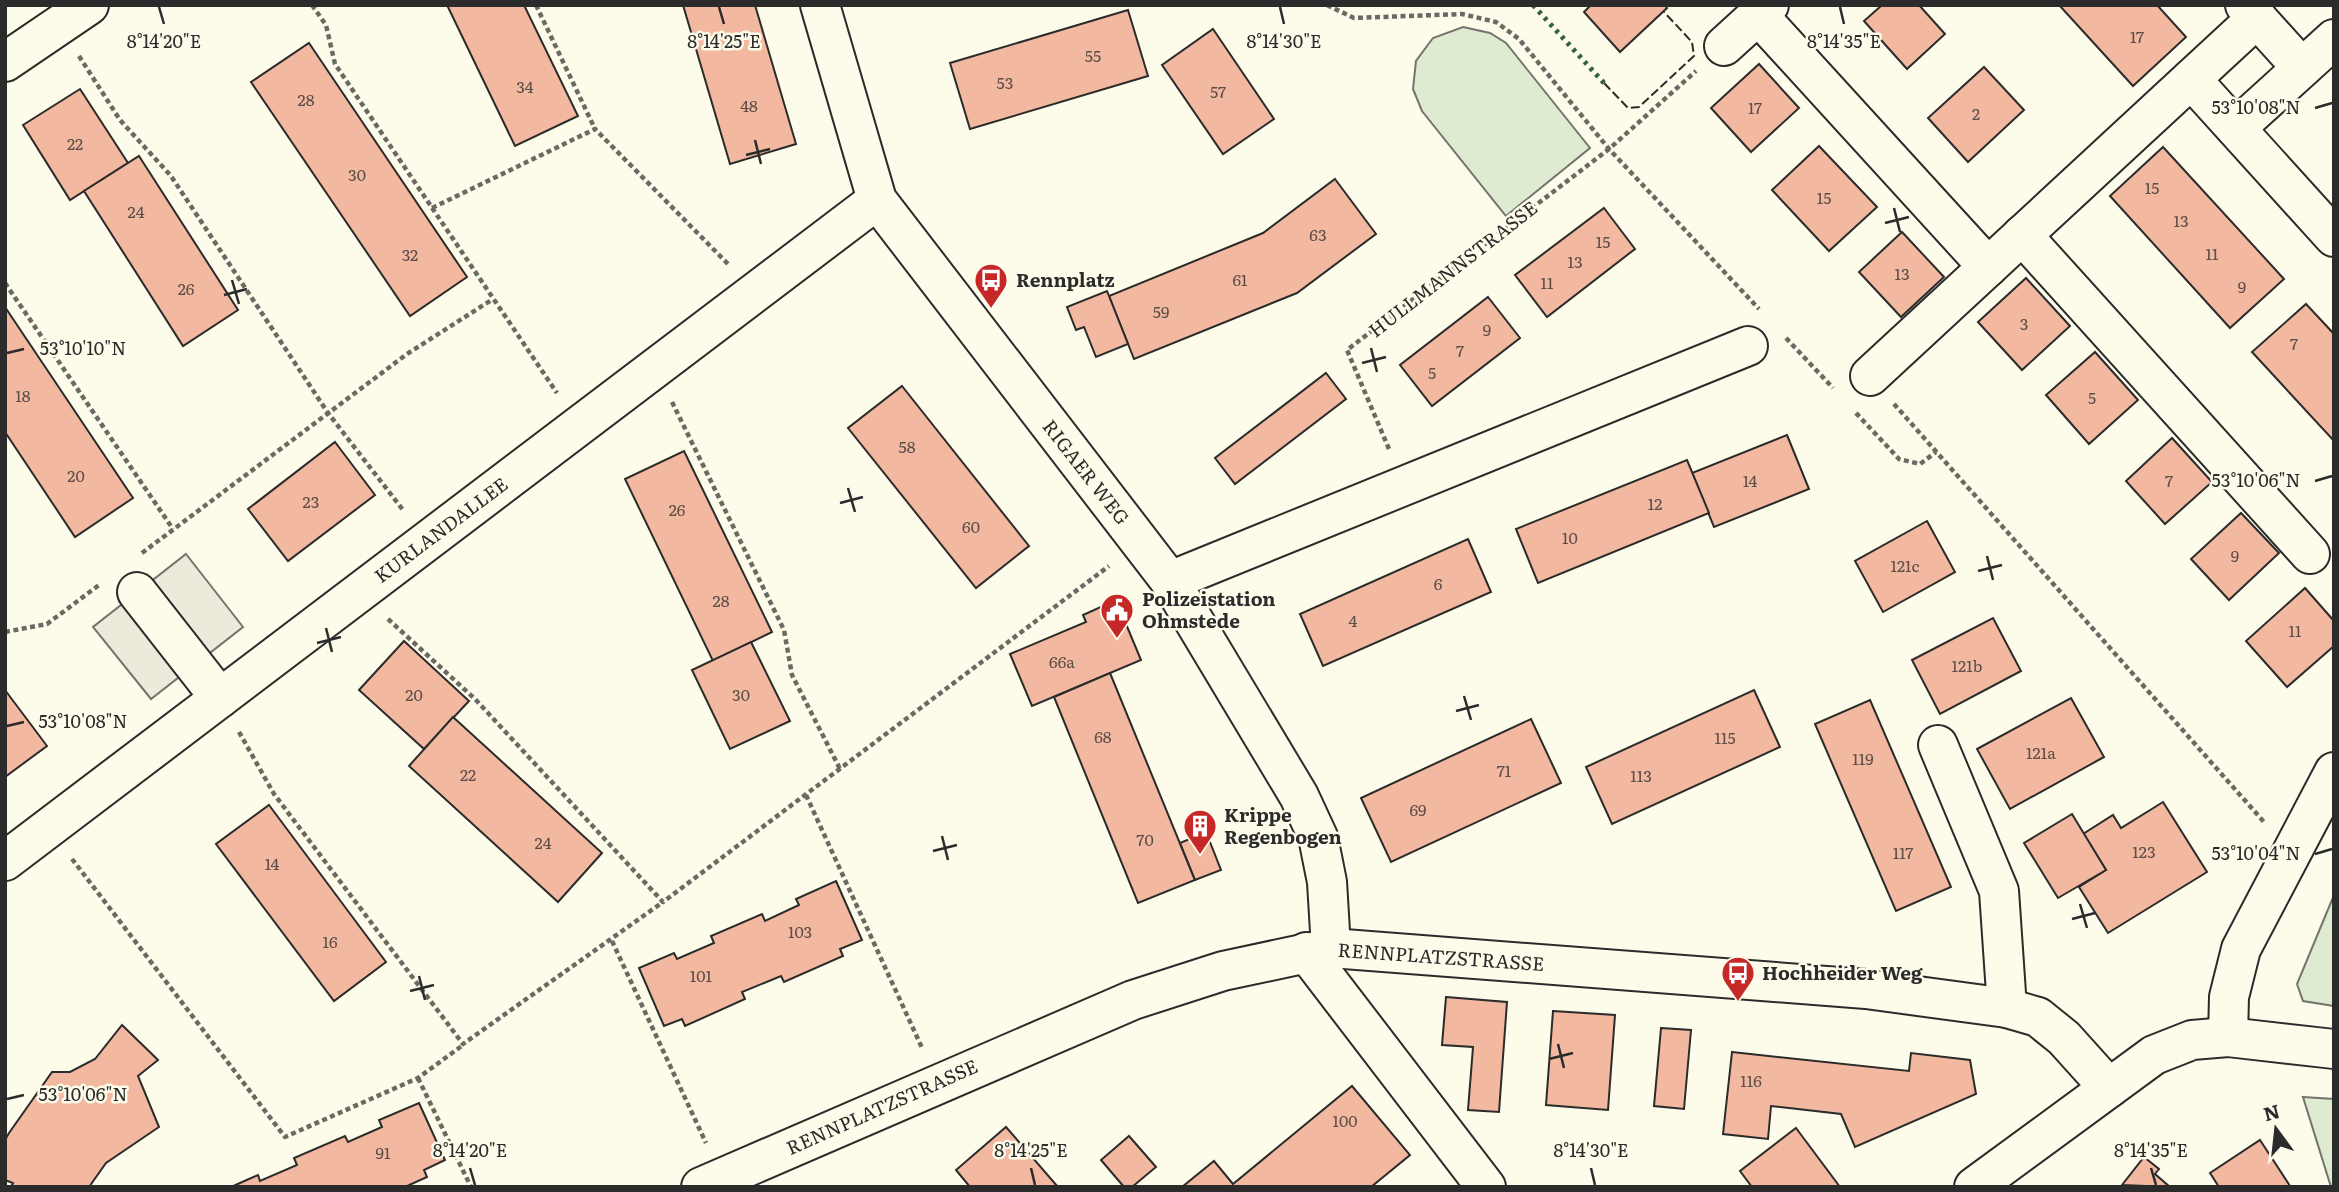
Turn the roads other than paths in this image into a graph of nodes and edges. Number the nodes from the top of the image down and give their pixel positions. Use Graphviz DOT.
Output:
graph roads {
  1 [pos="820,5"];
  2 [pos="1764,10"];
  3 [pos="2251,12"];
  4 [pos="74,15"];
  5 [pos="2334,39"];
  6 [pos="1724,46"];
  7 [pos="5,62"];
  8 [pos="2302,68"];
  9 [pos="2191,79"];
  10 [pos="2236,128"];
  11 [pos="877,200"];
  12 [pos="2022,235"];
  13 [pos="2334,237"];
  14 [pos="1988,267"];
  15 [pos="1748,346"];
  16 [pos="1870,376"];
  17 [pos="2310,554"];
  18 [pos="1170,581"];
  19 [pos="123,585"];
  20 [pos="220,698"];
  21 [pos="1938,745"];
  22 [pos="2334,772"];
  23 [pos="5,861"];
  24 [pos="1319,950"];
  25 [pos="2007,1008"];
  26 [pos="2228,1037"];
  27 [pos="2334,1049"];
  28 [pos="2109,1088"];
  29 [pos="712,1182"];
  30 [pos="1486,1187"];
  31 [pos="1974,1187"];
  1 -- 11 [label="street, RIGAER WEG"];
  2 -- 6 [label="street"];
  2 -- 14 [label="street"];
  3 -- 8 [label="street"];
  3 -- 9 [label="street"];
  4 -- 7 [label="street"];
  5 -- 8 [label="street"];
  8 -- 10 [label="street"];
  9 -- 10 [label="street"];
  9 -- 12 [label="street"];
  10 -- 13 [label="street"];
  11 -- 18 [label="street, RIGAER WEG"];
  11 -- 20 [label="street, KURLANDALLEE"];
  12 -- 14 [label="street"];
  12 -- 17 [label="street"];
  14 -- 16 [label="street"];
  15 -- 18 [label="street"];
  18 -- 24 [label="street, RIGAER WEG"];
  19 -- 20 [label="street"];
  20 -- 23 [label="street, KURLANDALLEE"];
  21 -- 25 [label="street"];
  22 -- 26 [label="street"];
  24 -- 25 [label="street, RENNPLATZSTRASSE"];
  24 -- 29 [label="street, RENNPLATZSTRASSE"];
  24 -- 30 [label="street"];
  25 -- 28 [label="street, RENNPLATZSTRASSE"];
  26 -- 27 [label="street"];
  26 -- 28 [label="street"];
  28 -- 31 [label="street"];
}
